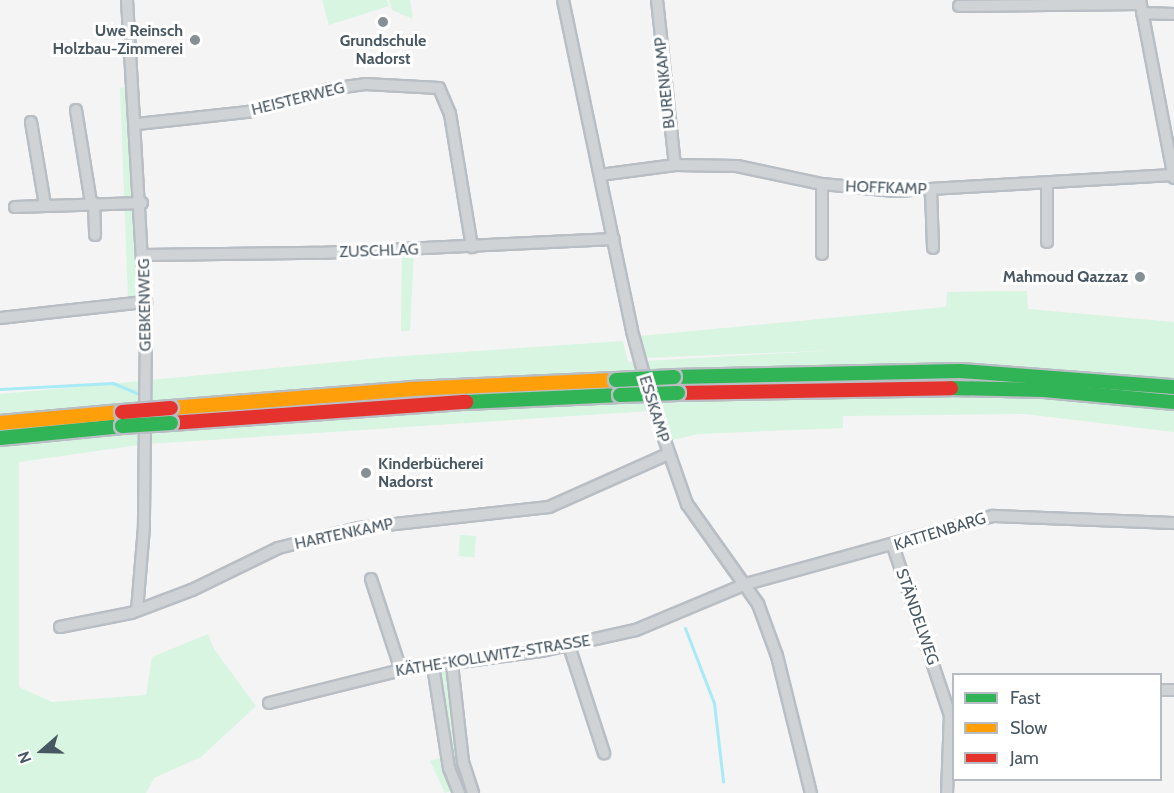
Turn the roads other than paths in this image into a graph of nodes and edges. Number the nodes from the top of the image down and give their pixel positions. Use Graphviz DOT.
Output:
graph roads {
  1 [pos="127,0"];
  2 [pos="563,0"];
  3 [pos="657,0"];
  4 [pos="959,6"];
  5 [pos="1141,6"];
  6 [pos="1174,14"];
  7 [pos="76,110"];
  8 [pos="32,122"];
  9 [pos="137,124"];
  10 [pos="675,165"];
  11 [pos="600,175"];
  12 [pos="1174,177"];
  13 [pos="1047,183"];
  14 [pos="822,184"];
  15 [pos="931,190"];
  16 [pos="93,203"];
  17 [pos="141,203"];
  18 [pos="45,205"];
  19 [pos="15,207"];
  20 [pos="95,235"];
  21 [pos="614,238"];
  22 [pos="1047,242"];
  23 [pos="472,247"];
  24 [pos="933,248"];
  25 [pos="822,254"];
  26 [pos="144,255"];
  27 [pos="146,302"];
  28 [pos="0,318"];
  29 [pos="1174,377"];
  30 [pos="1104,379"];
  31 [pos="1174,387"];
  32 [pos="1174,402"];
  33 [pos="171,415"];
  34 [pos="0,423"];
  35 [pos="0,438"];
  36 [pos="668,454"];
  37 [pos="1174,523"];
  38 [pos="893,546"];
  39 [pos="370,579"];
  40 [pos="746,584"];
  41 [pos="137,610"];
  42 [pos="60,627"];
  43 [pos="569,646"];
  44 [pos="452,664"];
  45 [pos="433,666"];
  46 [pos="401,670"];
  47 [pos="269,703"];
  48 [pos="952,714"];
  49 [pos="604,753"];
  50 [pos="459,793"];
  51 [pos="473,793"];
  52 [pos="811,793"];
  53 [pos="947,793"];
  1 -- 9 [label="street, GEBKENWEG"];
  2 -- 11 [label="street, ESSKAMP"];
  3 -- 10 [label="street, BURENKAMP"];
  4 -- 5 [label="street"];
  5 -- 6 [label="street"];
  5 -- 12 [label="street"];
  7 -- 16 [label="street"];
  8 -- 18 [label="street"];
  9 -- 17 [label="street, GEBKENWEG"];
  9 -- 23 [label="street, HEISTERWEG"];
  10 -- 11 [label="street, HOFFKAMP"];
  10 -- 14 [label="street, HOFFKAMP"];
  11 -- 21 [label="street, ESSKAMP"];
  12 -- 13 [label="street, HOFFKAMP"];
  13 -- 15 [label="street, HOFFKAMP"];
  13 -- 22 [label="street"];
  14 -- 15 [label="street, HOFFKAMP"];
  14 -- 25 [label="street"];
  15 -- 24 [label="street"];
  16 -- 17 [label="street"];
  16 -- 18 [label="street"];
  16 -- 20 [label="street"];
  17 -- 26 [label="street, GEBKENWEG"];
  18 -- 19 [label="street"];
  21 -- 23 [label="street, ZUSCHLAG"];
  21 -- 36 [label="street, ESSKAMP"];
  23 -- 26 [label="street, ZUSCHLAG"];
  26 -- 27 [label="street, GEBKENWEG"];
  27 -- 28 [label="street"];
  27 -- 41 [label="street, GEBKENWEG"];
  29 -- 30 [label="highway"];
  30 -- 31 [label="highway"];
  30 -- 33 [label="highway, bridge"];
  32 -- 33 [label="highway, bridge"];
  33 -- 34 [label="highway, bridge"];
  33 -- 35 [label="highway, bridge"];
  36 -- 40 [label="street, ESSKAMP"];
  36 -- 41 [label="street, HARTENKAMP"];
  37 -- 38 [label="street, KATTENBARG"];
  38 -- 40 [label="street, KATTENBARG"];
  38 -- 48 [label="street, STÄNDELWEG"];
  39 -- 46 [label="street"];
  40 -- 43 [label="street, KÄTHE-KOLLWITZ-STRASSE"];
  40 -- 52 [label="street, ESSKAMP"];
  41 -- 42 [label="street, HARTENKAMP"];
  43 -- 44 [label="street, KÄTHE-KOLLWITZ-STRASSE"];
  43 -- 49 [label="street"];
  44 -- 45 [label="street, KÄTHE-KOLLWITZ-STRASSE"];
  44 -- 51 [label="street"];
  45 -- 46 [label="street, KÄTHE-KOLLWITZ-STRASSE"];
  45 -- 50 [label="street"];
  46 -- 47 [label="street, KÄTHE-KOLLWITZ-STRASSE"];
  48 -- 53 [label="street, STÄNDELWEG"];
}
